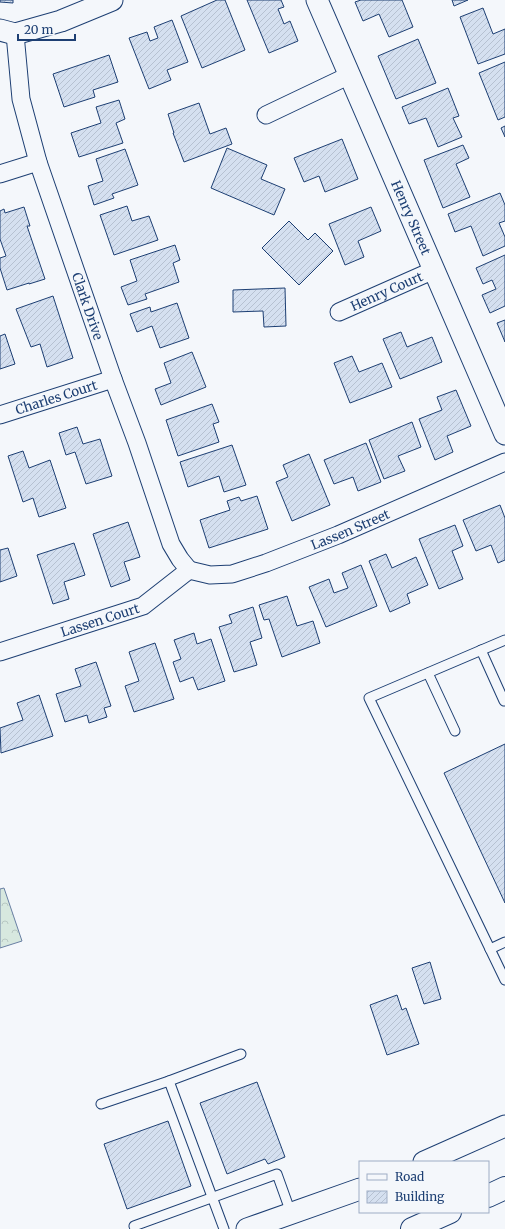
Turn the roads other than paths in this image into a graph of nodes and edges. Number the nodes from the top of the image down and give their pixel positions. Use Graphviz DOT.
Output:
graph roads {
  1 [pos="112,0"];
  2 [pos="317,0"];
  3 [pos="8,32"];
  4 [pos="350,76"];
  5 [pos="266,115"];
  6 [pos="38,162"];
  7 [pos="0,174"];
  8 [pos="434,270"];
  9 [pos="339,312"];
  10 [pos="113,379"];
  11 [pos="0,415"];
  12 [pos="505,434"];
  13 [pos="505,462"];
  14 [pos="189,570"];
  15 [pos="505,640"];
  16 [pos="481,650"];
  17 [pos="0,652"];
  18 [pos="428,673"];
  19 [pos="504,701"];
  20 [pos="455,731"];
  21 [pos="505,942"];
  22 [pos="490,949"];
  23 [pos="505,980"];
  24 [pos="241,1054"];
  25 [pos="169,1081"];
  26 [pos="101,1104"];
  27 [pos="505,1126"];
  28 [pos="426,1161"];
  29 [pos="505,1188"];
  30 [pos="359,1189"];
  31 [pos="489,1196"];
  32 [pos="212,1198"];
  33 [pos="291,1213"];
  34 [pos="448,1213"];
  35 [pos="135,1229"];
  36 [pos="224,1229"];
  37 [pos="246,1229"];
  38 [pos="412,1229"];
  1 -- 3 [label="street"];
  2 -- 4 [label="street, Henry Street"];
  3 -- 6 [label="street, Clark Drive"];
  4 -- 5 [label="street"];
  4 -- 8 [label="street, Henry Street"];
  6 -- 7 [label="street"];
  6 -- 10 [label="street, Clark Drive"];
  8 -- 9 [label="street, Henry Court"];
  8 -- 12 [label="street, Henry Street"];
  10 -- 11 [label="street, Charles Court"];
  10 -- 14 [label="street, Clark Drive"];
  13 -- 14 [label="street, Lassen Street"];
  14 -- 17 [label="street, Lassen Court"];
  15 -- 16 [label="lane"];
  16 -- 18 [label="lane"];
  16 -- 19 [label="lane"];
  18 -- 20 [label="lane"];
  18 -- 22 [label="lane"];
  21 -- 22 [label="lane"];
  22 -- 23 [label="lane"];
  24 -- 25 [label="lane"];
  25 -- 26 [label="lane"];
  25 -- 32 [label="lane"];
  27 -- 28 [label="street"];
  29 -- 31 [label="highway"];
  30 -- 33 [label="street"];
  32 -- 33 [label="lane"];
  32 -- 35 [label="lane"];
  32 -- 36 [label="lane"];
  33 -- 37 [label="street"];
  34 -- 38 [label="highway"];
}
